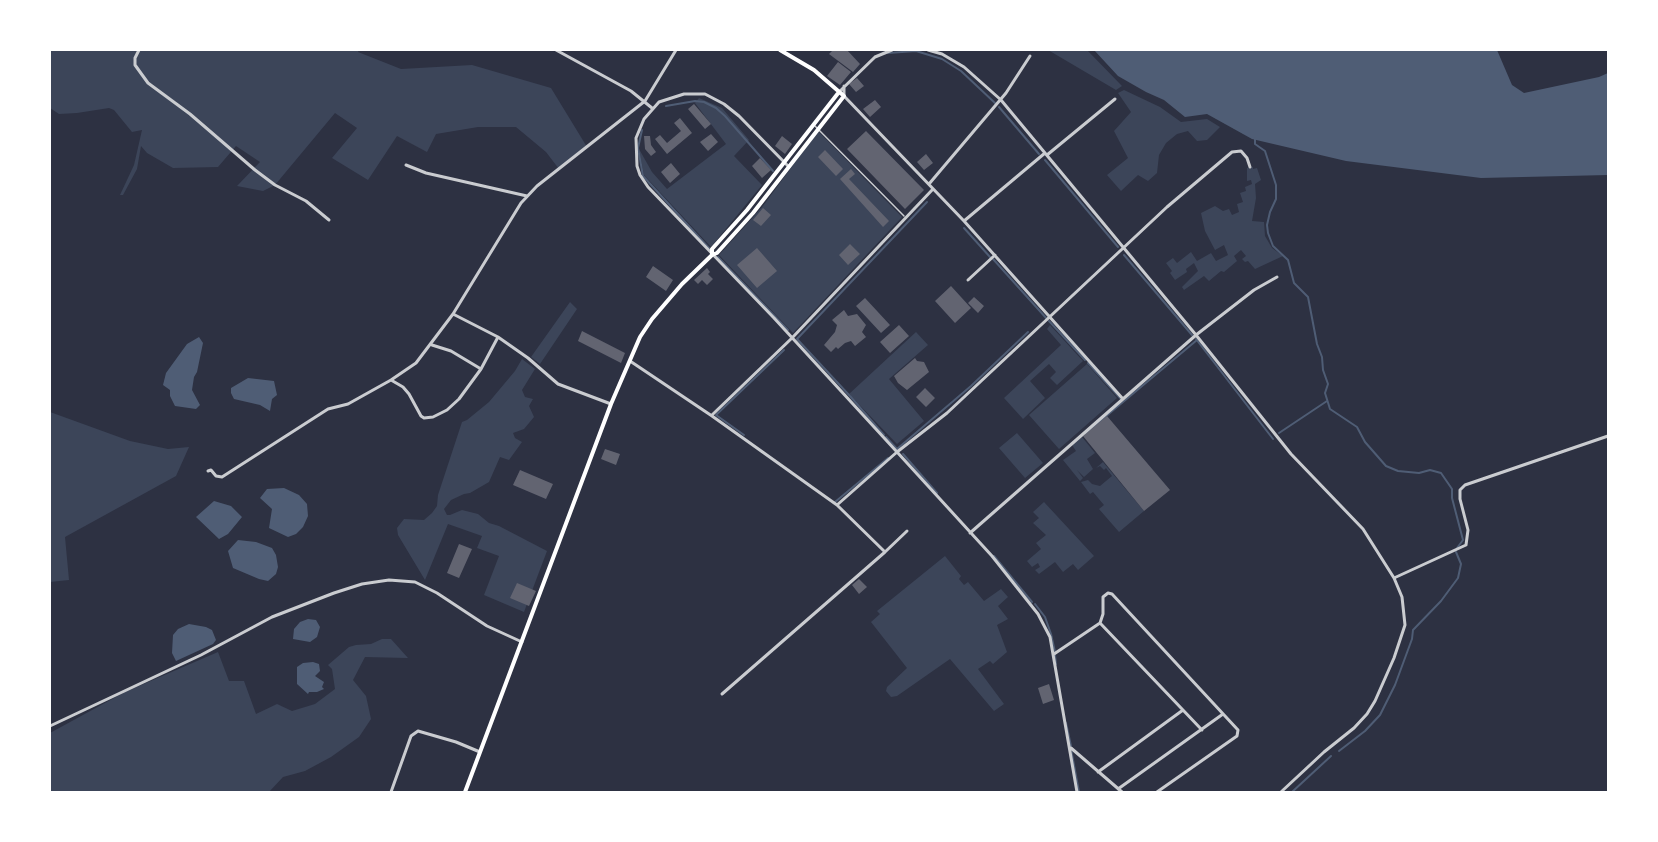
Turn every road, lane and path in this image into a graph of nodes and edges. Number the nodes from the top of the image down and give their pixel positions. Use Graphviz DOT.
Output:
graph roads {
  1 [pos="139,50"];
  2 [pos="556,50"];
  3 [pos="676,50"];
  4 [pos="780,50"];
  5 [pos="892,50"];
  6 [pos="928,50"];
  7 [pos="1030,56"];
  8 [pos="844,86"];
  9 [pos="839,92"];
  10 [pos="844,96"];
  11 [pos="1115,99"];
  12 [pos="1001,100"];
  13 [pos="645,101"];
  14 [pos="652,108"];
  15 [pos="816,127"];
  16 [pos="1046,154"];
  17 [pos="406,165"];
  18 [pos="787,166"];
  19 [pos="1250,167"];
  20 [pos="929,185"];
  21 [pos="933,189"];
  22 [pos="527,196"];
  23 [pos="746,211"];
  24 [pos="751,215"];
  25 [pos="904,217"];
  26 [pos="329,220"];
  27 [pos="964,221"];
  28 [pos="1123,248"];
  29 [pos="712,255"];
  30 [pos="995,255"];
  31 [pos="1277,277"];
  32 [pos="968,280"];
  33 [pos="453,314"];
  34 [pos="1050,317"];
  35 [pos="1196,335"];
  36 [pos="498,337"];
  37 [pos="792,338"];
  38 [pos="431,345"];
  39 [pos="628,360"];
  40 [pos="481,369"];
  41 [pos="390,380"];
  42 [pos="1123,399"];
  43 [pos="611,404"];
  44 [pos="712,416"];
  45 [pos="1608,436"];
  46 [pos="897,452"];
  47 [pos="208,471"];
  48 [pos="837,505"];
  49 [pos="907,531"];
  50 [pos="970,533"];
  51 [pos="885,552"];
  52 [pos="1394,578"];
  53 [pos="1100,623"];
  54 [pos="522,642"];
  55 [pos="1053,655"];
  56 [pos="722,694"];
  57 [pos="1183,710"];
  58 [pos="1223,714"];
  59 [pos="50,726"];
  60 [pos="1202,730"];
  61 [pos="1070,747"];
  62 [pos="480,752"];
  63 [pos="1098,772"];
  64 [pos="1118,789"];
  65 [pos="391,792"];
  66 [pos="465,792"];
  67 [pos="1077,792"];
  68 [pos="1122,792"];
  69 [pos="1157,792"];
  70 [pos="1281,792"];
  1 -- 26 [label="street"];
  2 -- 13 [label="street"];
  3 -- 13 [label="street"];
  4 -- 9 [label="main road"];
  5 -- 8 [label="street"];
  6 -- 12 [label="street"];
  7 -- 12 [label="street"];
  8 -- 9 [label="street"];
  8 -- 10 [label="street"];
  9 -- 10 [label="main road"];
  9 -- 15 [label="main road"];
  10 -- 15 [label="main road"];
  10 -- 20 [label="street"];
  11 -- 16 [label="street"];
  12 -- 16 [label="street"];
  12 -- 20 [label="street"];
  13 -- 14 [label="street"];
  13 -- 22 [label="street"];
  14 -- 18 [label="street"];
  14 -- 29 [label="street"];
  15 -- 18 [label="main road"];
  15 -- 25 [label="lane"];
  16 -- 27 [label="street"];
  16 -- 28 [label="street"];
  17 -- 22 [label="street"];
  18 -- 23 [label="main road"];
  18 -- 24 [label="main road"];
  19 -- 28 [label="street"];
  20 -- 21 [label="street"];
  21 -- 25 [label="street"];
  21 -- 27 [label="street"];
  22 -- 33 [label="street"];
  23 -- 24 [label="main road"];
  23 -- 29 [label="main road"];
  24 -- 29 [label="main road"];
  25 -- 37 [label="street"];
  27 -- 30 [label="street"];
  28 -- 34 [label="street"];
  28 -- 35 [label="street"];
  29 -- 37 [label="street"];
  29 -- 39 [label="main road"];
  30 -- 32 [label="street"];
  30 -- 34 [label="street"];
  31 -- 35 [label="street"];
  33 -- 36 [label="street"];
  33 -- 38 [label="street"];
  34 -- 42 [label="street"];
  34 -- 46 [label="street"];
  35 -- 42 [label="street"];
  35 -- 52 [label="street"];
  36 -- 40 [label="street"];
  36 -- 43 [label="street"];
  37 -- 44 [label="street"];
  37 -- 46 [label="street"];
  38 -- 40 [label="street"];
  38 -- 41 [label="street"];
  39 -- 43 [label="main road"];
  39 -- 44 [label="street"];
  40 -- 41 [label="street"];
  41 -- 47 [label="street"];
  42 -- 50 [label="street"];
  43 -- 54 [label="main road"];
  44 -- 48 [label="street"];
  45 -- 52 [label="street"];
  46 -- 48 [label="street"];
  46 -- 50 [label="street"];
  48 -- 51 [label="street"];
  49 -- 51 [label="street"];
  50 -- 55 [label="street"];
  51 -- 56 [label="street"];
  52 -- 70 [label="street"];
  53 -- 55 [label="street"];
  53 -- 57 [label="street"];
  53 -- 58 [label="street"];
  54 -- 59 [label="street"];
  54 -- 62 [label="main road"];
  55 -- 61 [label="street"];
  57 -- 60 [label="street"];
  57 -- 63 [label="street"];
  58 -- 60 [label="street"];
  58 -- 69 [label="street"];
  60 -- 64 [label="street"];
  61 -- 63 [label="street"];
  61 -- 67 [label="street"];
  62 -- 65 [label="street"];
  62 -- 66 [label="main road"];
  63 -- 64 [label="street"];
  64 -- 68 [label="street"];
}
